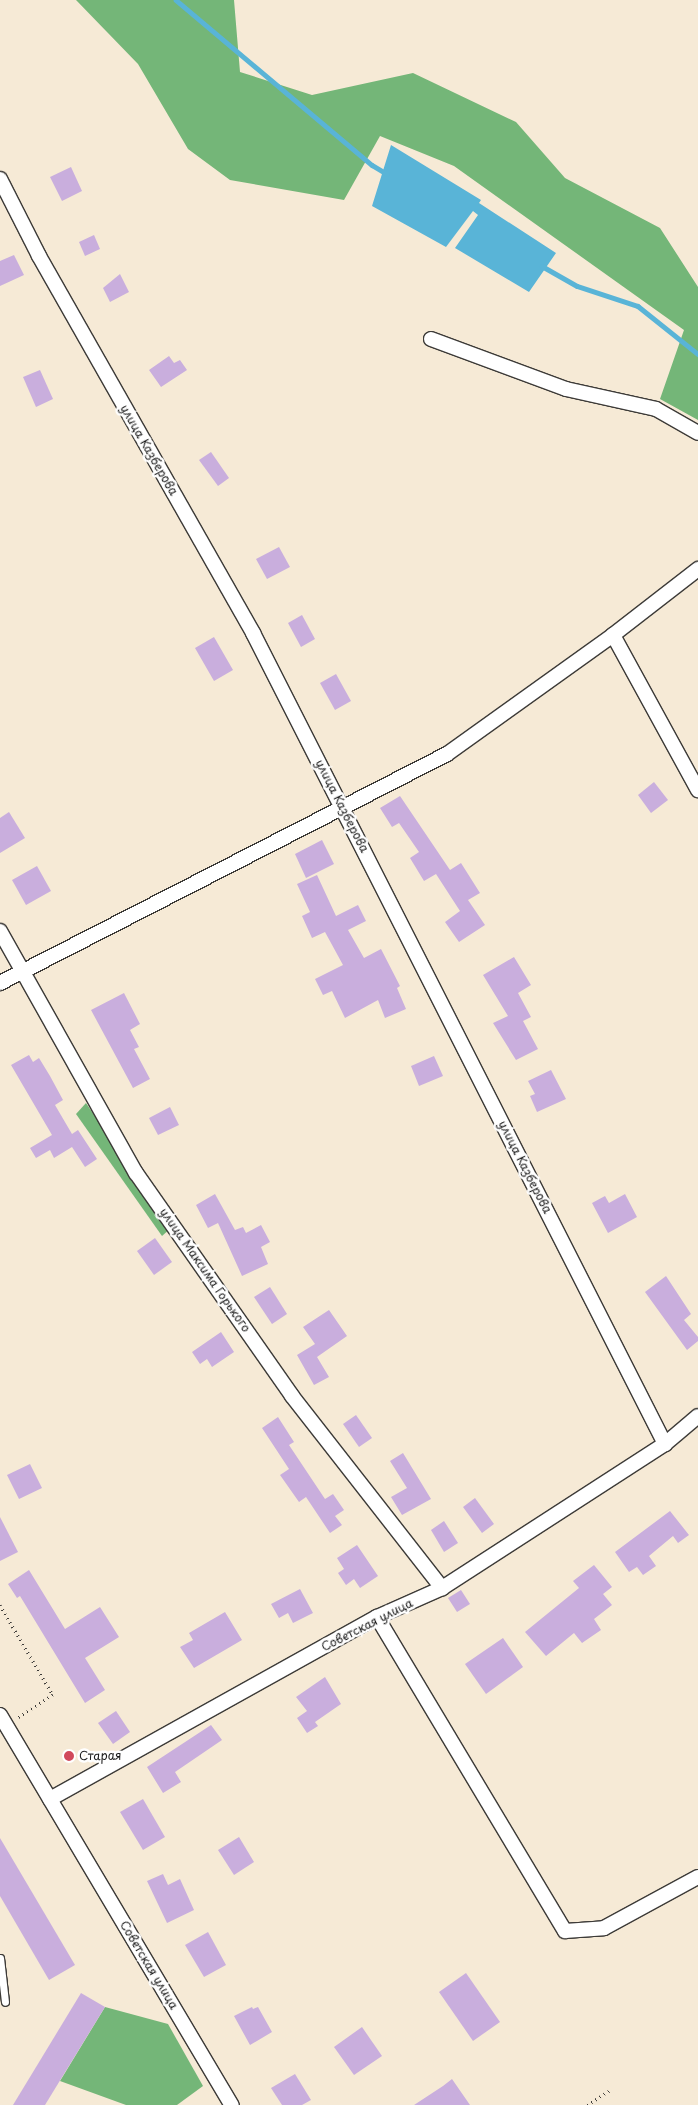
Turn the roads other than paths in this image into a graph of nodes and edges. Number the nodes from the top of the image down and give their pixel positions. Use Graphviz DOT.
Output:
graph roads {
  1 [pos="0,179"];
  2 [pos="431,339"];
  3 [pos="698,433"];
  4 [pos="698,569"];
  5 [pos="613,635"];
  6 [pos="698,790"];
  7 [pos="344,810"];
  8 [pos="0,931"];
  9 [pos="22,972"];
  10 [pos="0,983"];
  11 [pos="698,1416"];
  12 [pos="665,1444"];
  13 [pos="442,1588"];
  14 [pos="377,1617"];
  15 [pos="3,1721"];
  16 [pos="50,1799"];
  17 [pos="698,1877"];
  18 [pos="0,1958"];
  19 [pos="5,2002"];
  20 [pos="232,2105"];
  1 -- 7 [label="street, улица Казберова"];
  2 -- 3 [label="street"];
  4 -- 5 [label="street"];
  5 -- 6 [label="street"];
  5 -- 7 [label="street"];
  7 -- 9 [label="street"];
  7 -- 12 [label="street, улица Казберова"];
  8 -- 9 [label="street, улица Максима Горького"];
  9 -- 10 [label="street"];
  9 -- 13 [label="street, улица Максима Горького"];
  11 -- 12 [label="street, Советская улица"];
  12 -- 13 [label="street, Советская улица"];
  13 -- 14 [label="street, Советская улица"];
  14 -- 16 [label="street, Советская улица"];
  14 -- 17 [label="street"];
  15 -- 16 [label="street, Советская улица"];
  16 -- 20 [label="street, Советская улица"];
  18 -- 19 [label="lane"];
}
